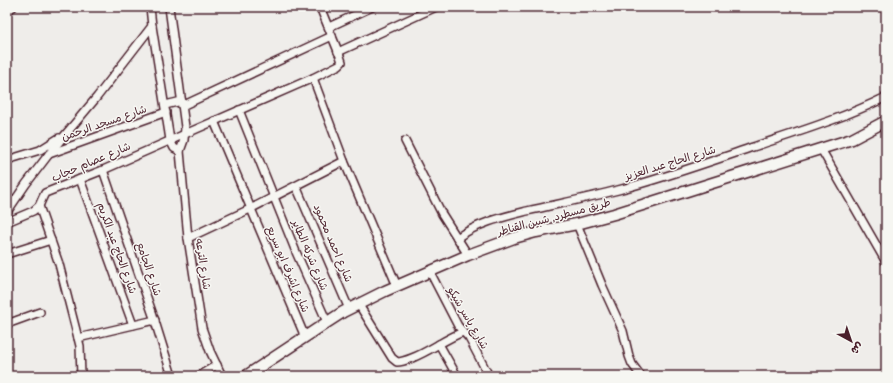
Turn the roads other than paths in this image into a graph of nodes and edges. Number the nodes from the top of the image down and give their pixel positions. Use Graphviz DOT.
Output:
graph roads {
  1 [pos="13,7"];
  2 [pos="150,7"];
  3 [pos="169,7"];
  4 [pos="320,7"];
  5 [pos="372,7"];
  6 [pos="436,7"];
  7 [pos="7,11"];
  8 [pos="152,26"];
  9 [pos="328,27"];
  10 [pos="332,36"];
  11 [pos="338,52"];
  12 [pos="313,78"];
  13 [pos="886,97"];
  14 [pos="182,104"];
  15 [pos="165,109"];
  16 [pos="239,110"];
  17 [pos="214,121"];
  18 [pos="886,121"];
  19 [pos="185,134"];
  20 [pos="64,135"];
  21 [pos="170,140"];
  22 [pos="405,141"];
  23 [pos="822,149"];
  24 [pos="180,151"];
  25 [pos="49,154"];
  26 [pos="7,160"];
  27 [pos="344,161"];
  28 [pos="103,170"];
  29 [pos="80,178"];
  30 [pos="296,186"];
  31 [pos="274,197"];
  32 [pos="39,206"];
  33 [pos="250,209"];
  34 [pos="7,212"];
  35 [pos="7,222"];
  36 [pos="576,224"];
  37 [pos="188,238"];
  38 [pos="51,240"];
  39 [pos="458,240"];
  40 [pos="467,253"];
  41 [pos="7,254"];
  42 [pos="886,262"];
  43 [pos="430,272"];
  44 [pos="397,286"];
  45 [pos="359,305"];
  46 [pos="349,309"];
  47 [pos="40,312"];
  48 [pos="155,320"];
  49 [pos="327,322"];
  50 [pos="7,324"];
  51 [pos="133,325"];
  52 [pos="463,332"];
  53 [pos="305,337"];
  54 [pos="78,338"];
  55 [pos="439,344"];
  56 [pos="219,370"];
  57 [pos="81,376"];
  58 [pos="172,376"];
  59 [pos="198,376"];
  60 [pos="246,376"];
  61 [pos="457,376"];
  62 [pos="489,376"];
  63 [pos="641,376"];
  1 -- 7 [label="street"];
  2 -- 8 [label="street"];
  3 -- 14 [label="street, شارع الترعه"];
  4 -- 9 [label="street"];
  5 -- 9 [label="street"];
  6 -- 11 [label="street"];
  8 -- 15 [label="street"];
  8 -- 20 [label="street"];
  9 -- 10 [label="street"];
  10 -- 11 [label="street"];
  10 -- 14 [label="street, شارع مسجد الرحمن"];
  11 -- 12 [label="street, شارع عصام حجاب"];
  12 -- 16 [label="street, شارع عصام حجاب"];
  12 -- 27 [label="street"];
  13 -- 39 [label="street, شارع الحاج عبد العزيز"];
  14 -- 15 [label="street, شارع مسجد الرحمن"];
  14 -- 19 [label="street, شارع الترعه"];
  15 -- 21 [label="street"];
  15 -- 25 [label="street, شارع مسجد الرحمن"];
  16 -- 17 [label="street, شارع عصام حجاب"];
  16 -- 31 [label="street, شارع شركه الطاير"];
  17 -- 19 [label="street, شارع عصام حجاب"];
  17 -- 33 [label="street, شارع اشرف ابو سريع"];
  18 -- 23 [label="main road, طريق مسطرد, شبين القناطر"];
  19 -- 21 [label="street, شارع عصام حجاب"];
  19 -- 24 [label="street, شارع الترعه"];
  20 -- 25 [label="street"];
  20 -- 26 [label="street"];
  21 -- 24 [label="street"];
  21 -- 28 [label="street, شارع عصام حجاب"];
  22 -- 39 [label="street"];
  23 -- 36 [label="main road, طريق مسطرد, شبين القناطر"];
  23 -- 42 [label="street"];
  24 -- 37 [label="street, شارع الترعه"];
  25 -- 34 [label="street"];
  27 -- 30 [label="street"];
  27 -- 44 [label="street"];
  28 -- 29 [label="street, شارع عصام حجاب"];
  28 -- 48 [label="street, شارع الجامع"];
  29 -- 32 [label="street, شارع عصام حجاب"];
  29 -- 51 [label="street, شارع الحاج عبد الكريم"];
  30 -- 31 [label="street"];
  30 -- 46 [label="street, شارع احمد محمود"];
  31 -- 33 [label="street"];
  31 -- 49 [label="street, شارع شركه الطاير"];
  32 -- 35 [label="street, شارع عصام حجاب"];
  32 -- 38 [label="street"];
  33 -- 37 [label="street"];
  33 -- 53 [label="street, شارع اشرف ابو سريع"];
  36 -- 40 [label="main road, طريق مسطرد, شبين القناطر"];
  36 -- 63 [label="street"];
  37 -- 56 [label="street, شارع الترعه"];
  38 -- 41 [label="street"];
  38 -- 54 [label="street"];
  39 -- 40 [label="street"];
  40 -- 43 [label="main road, طريق مسطرد, شبين القناطر"];
  43 -- 44 [label="main road, طريق مسطرد, شبين القناطر"];
  43 -- 52 [label="street, شارع ياسر شيكو"];
  44 -- 45 [label="main road, طريق مسطرد, شبين القناطر"];
  45 -- 46 [label="main road, طريق مسطرد, شبين القناطر"];
  45 -- 55 [label="street"];
  46 -- 49 [label="main road, طريق مسطرد, شبين القناطر"];
  47 -- 50 [label="street"];
  48 -- 51 [label="street"];
  48 -- 58 [label="street, شارع الجامع"];
  49 -- 53 [label="main road, طريق مسطرد, شبين القناطر"];
  51 -- 54 [label="street"];
  52 -- 55 [label="street"];
  52 -- 62 [label="street, شارع ياسر شيكو"];
  53 -- 60 [label="main road, طريق مسطرد, شبين القناطر"];
  54 -- 57 [label="street"];
  55 -- 61 [label="street"];
  56 -- 59 [label="street"];
}
